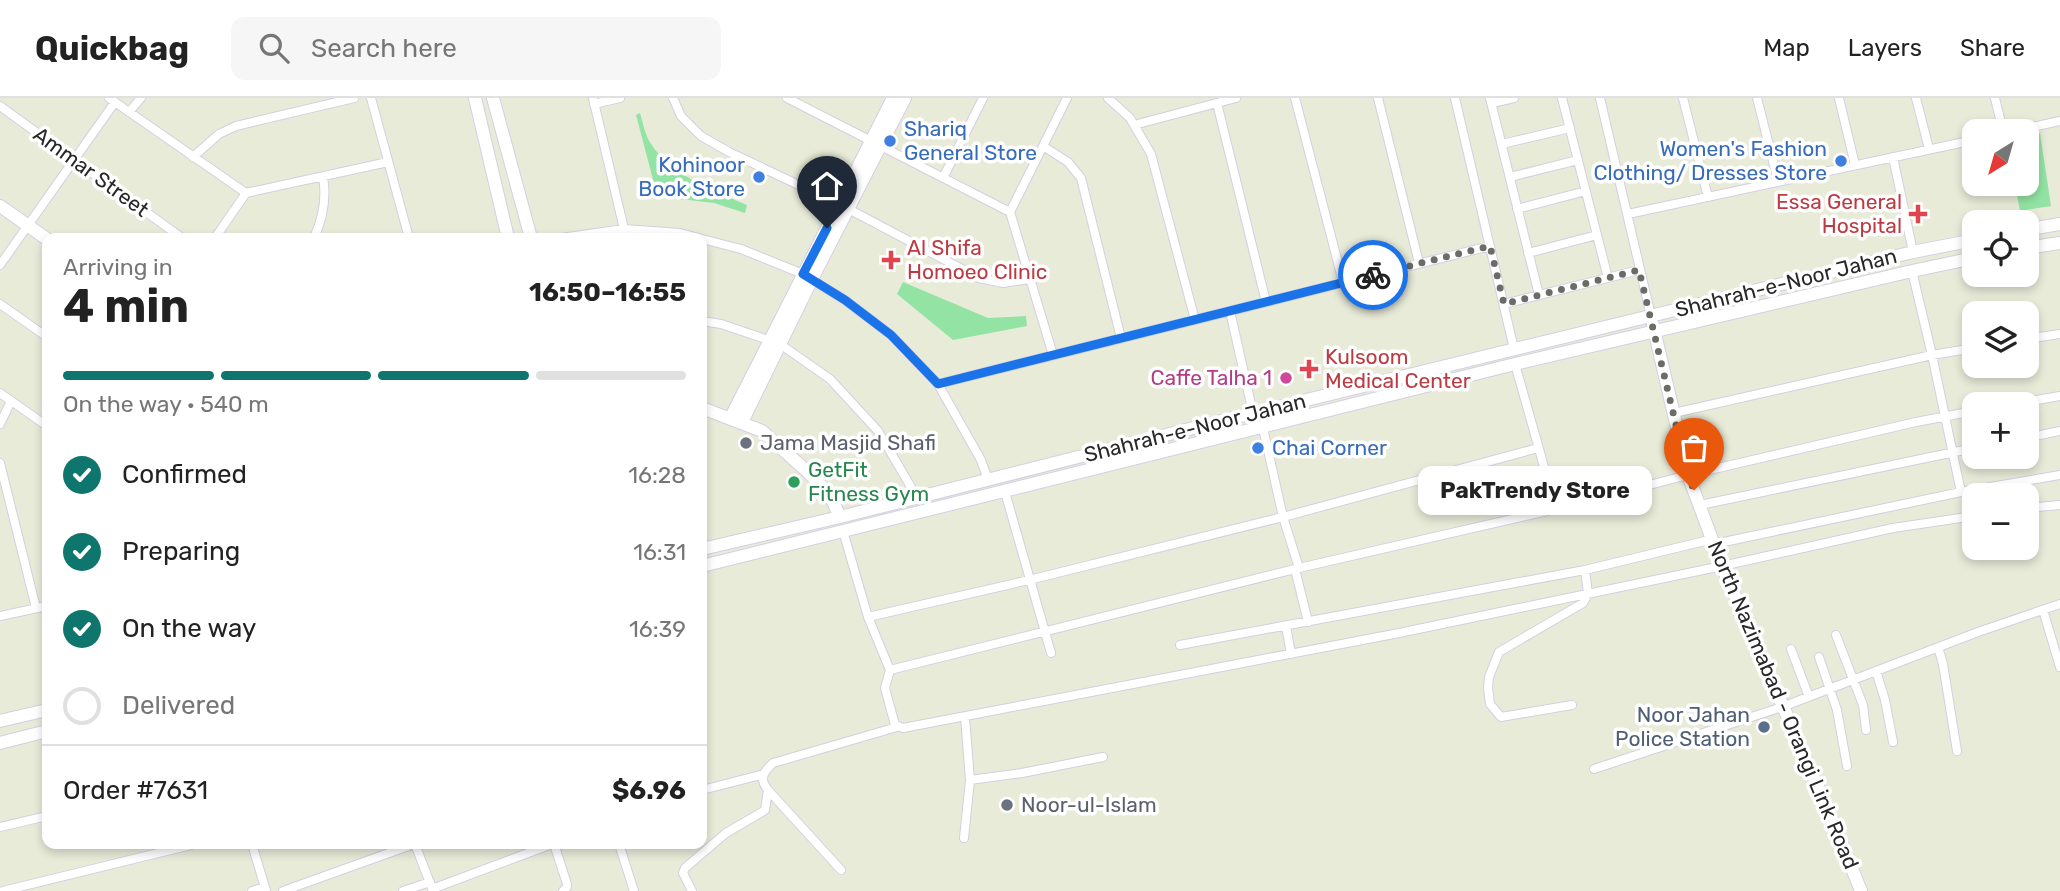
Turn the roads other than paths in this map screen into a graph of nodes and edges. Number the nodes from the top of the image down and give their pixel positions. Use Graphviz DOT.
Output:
graph roads {
  1 [pos="141,98"];
  2 [pos="354,98"];
  3 [pos="371,98"];
  4 [pos="475,98"];
  5 [pos="494,98"];
  6 [pos="620,98"];
  7 [pos="673,98"];
  8 [pos="787,98"];
  9 [pos="893,98"];
  10 [pos="905,98"];
  11 [pos="983,98"];
  12 [pos="1067,98"];
  13 [pos="1108,98"];
  14 [pos="1236,98"];
  15 [pos="1295,98"];
  16 [pos="1378,98"];
  17 [pos="1455,98"];
  18 [pos="1514,98"];
  19 [pos="1562,98"];
  20 [pos="1600,98"];
  21 [pos="1683,98"];
  22 [pos="1757,98"];
  23 [pos="1839,98"];
  24 [pos="1916,98"];
  25 [pos="1995,98"];
  26 [pos="112,100"];
  27 [pos="593,101"];
  28 [pos="1491,101"];
  29 [pos="806,102"];
  30 [pos="1217,103"];
  31 [pos="0,106"];
  32 [pos="129,112"];
  33 [pos="2000,119"];
  34 [pos="2060,121"];
  35 [pos="1134,125"];
  36 [pos="2039,126"];
  37 [pos="1570,128"];
  38 [pos="1962,142"];
  39 [pos="876,144"];
  40 [pos="1502,145"];
  41 [pos="1043,146"];
  42 [pos="1929,149"];
  43 [pos="193,157"];
  44 [pos="1893,157"];
  45 [pos="74,160"];
  46 [pos="1578,160"];
  47 [pos="388,162"];
  48 [pos="1855,165"];
  49 [pos="323,177"];
  50 [pos="1510,177"];
  51 [pos="943,178"];
  52 [pos="1778,181"];
  53 [pos="1586,191"];
  54 [pos="246,194"];
  55 [pos="1708,197"];
  56 [pos="0,206"];
  57 [pos="844,207"];
  58 [pos="1517,209"];
  59 [pos="1010,212"];
  60 [pos="1628,214"];
  61 [pos="2060,224"];
  62 [pos="27,225"];
  63 [pos="2039,228"];
  64 [pos="624,229"];
  65 [pos="176,233"];
  66 [pos="219,233"];
  67 [pos="316,233"];
  68 [pos="408,233"];
  69 [pos="507,233"];
  70 [pos="530,233"];
  71 [pos="596,233"];
  72 [pos="680,233"];
  73 [pos="1597,235"];
  74 [pos="42,236"];
  75 [pos="707,240"];
  76 [pos="1962,242"];
  77 [pos="2060,243"];
  78 [pos="1490,246"];
  79 [pos="2039,246"];
  80 [pos="1913,252"];
  81 [pos="1528,253"];
  82 [pos="1962,261"];
  83 [pos="1419,262"];
  84 [pos="0,265"];
  85 [pos="1639,270"];
  86 [pos="1912,271"];
  87 [pos="808,277"];
  88 [pos="1608,278"];
  89 [pos="1030,279"];
  90 [pos="1343,282"];
  91 [pos="1539,295"];
  92 [pos="1266,302"];
  93 [pos="0,303"];
  94 [pos="1504,304"];
  95 [pos="1230,311"];
  96 [pos="1651,316"];
  97 [pos="1195,320"];
  98 [pos="707,322"];
  99 [pos="1654,331"];
  100 [pos="42,333"];
  101 [pos="2060,334"];
  102 [pos="2039,337"];
  103 [pos="1121,338"];
  104 [pos="775,342"];
  105 [pos="1514,349"];
  106 [pos="1962,350"];
  107 [pos="1053,355"];
  108 [pos="1932,355"];
  109 [pos="1516,364"];
  110 [pos="1395,379"];
  111 [pos="938,384"];
  112 [pos="0,393"];
  113 [pos="1399,394"];
  114 [pos="2060,396"];
  115 [pos="2039,400"];
  116 [pos="11,401"];
  117 [pos="707,410"];
  118 [pos="1253,413"];
  119 [pos="1674,413"];
  120 [pos="1962,413"];
  121 [pos="1944,416"];
  122 [pos="737,420"];
  123 [pos="42,423"];
  124 [pos="0,424"];
  125 [pos="1263,428"];
  126 [pos="2060,431"];
  127 [pos="2039,435"];
  128 [pos="1538,448"];
  129 [pos="1962,450"];
  130 [pos="1952,452"];
  131 [pos="0,464"];
  132 [pos="1030,468"];
  133 [pos="1688,475"];
  134 [pos="2060,475"];
  135 [pos="988,481"];
  136 [pos="1035,484"];
  137 [pos="1005,492"];
  138 [pos="1961,492"];
  139 [pos="914,499"];
  140 [pos="1700,505"];
  141 [pos="2060,505"];
  142 [pos="2039,507"];
  143 [pos="1556,509"];
  144 [pos="840,517"];
  145 [pos="1283,517"];
  146 [pos="1962,518"];
  147 [pos="843,531"];
  148 [pos="1713,541"];
  149 [pos="707,548"];
  150 [pos="707,565"];
  151 [pos="1722,566"];
  152 [pos="1297,569"];
  153 [pos="1585,570"];
  154 [pos="1029,580"];
  155 [pos="1588,594"];
  156 [pos="2060,604"];
  157 [pos="42,607"];
  158 [pos="36,608"];
  159 [pos="2043,610"];
  160 [pos="0,616"];
  161 [pos="868,617"];
  162 [pos="1308,622"];
  163 [pos="1286,626"];
  164 [pos="1045,631"];
  165 [pos="1836,635"];
  166 [pos="1180,645"];
  167 [pos="1937,647"];
  168 [pos="1791,649"];
  169 [pos="1051,653"];
  170 [pos="1291,654"];
  171 [pos="1819,657"];
  172 [pos="2060,667"];
  173 [pos="890,670"];
  174 [pos="1876,671"];
  175 [pos="1855,680"];
  176 [pos="1829,689"];
  177 [pos="1809,697"];
  178 [pos="1572,705"];
  179 [pos="1783,707"];
  180 [pos="42,711"];
  181 [pos="965,717"];
  182 [pos="0,720"];
  183 [pos="897,727"];
  184 [pos="1866,730"];
  185 [pos="42,732"];
  186 [pos="1893,742"];
  187 [pos="0,743"];
  188 [pos="1956,751"];
  189 [pos="1103,757"];
  190 [pos="1847,766"];
  191 [pos="1594,769"];
  192 [pos="764,774"];
  193 [pos="970,780"];
  194 [pos="707,789"];
  195 [pos="768,790"];
  196 [pos="42,818"];
  197 [pos="0,827"];
  198 [pos="964,838"];
  199 [pos="175,849"];
  200 [pos="254,849"];
  201 [pos="402,849"];
  202 [pos="417,849"];
  203 [pos="539,849"];
  204 [pos="555,849"];
  205 [pos="621,849"];
  206 [pos="841,870"];
  207 [pos="431,887"];
  208 [pos="266,889"];
  209 [pos="297,889"];
  210 [pos="3,891"];
  211 [pos="252,891"];
  212 [pos="283,891"];
  213 [pos="403,891"];
  214 [pos="563,891"];
  215 [pos="634,891"];
  216 [pos="692,891"];
  217 [pos="1861,891"];
  1 -- 32 [label="street"];
  2 -- 43 [label="street"];
  3 -- 47 [label="street"];
  4 -- 69 [label="main road"];
  5 -- 70 [label="main road"];
  6 -- 27 [label="street"];
  7 -- 57 [label="street"];
  8 -- 29 [label="street"];
  9 -- 39 [label="main road"];
  10 -- 39 [label="main road"];
  11 -- 51 [label="street"];
  12 -- 41 [label="street"];
  13 -- 35 [label="street"];
  14 -- 30 [label="street"];
  15 -- 90 [label="street"];
  16 -- 83 [label="street"];
  17 -- 78 [label="street"];
  18 -- 28 [label="street"];
  19 -- 37 [label="street"];
  20 -- 60 [label="street"];
  21 -- 55 [label="street"];
  22 -- 52 [label="street"];
  23 -- 48 [label="street"];
  24 -- 42 [label="street"];
  25 -- 33 [label="street"];
  26 -- 32 [label="street"];
  26 -- 45 [label="street"];
  27 -- 64 [label="street"];
  28 -- 40 [label="street"];
  29 -- 39 [label="street"];
  30 -- 35 [label="street"];
  30 -- 92 [label="street"];
  31 -- 45 [label="street, Ammar Street"];
  32 -- 43 [label="street"];
  34 -- 36 [label="street"];
  35 -- 97 [label="street"];
  37 -- 40 [label="street"];
  37 -- 46 [label="street"];
  38 -- 42 [label="street"];
  39 -- 51 [label="street"];
  39 -- 57 [label="main road"];
  40 -- 50 [label="street"];
  41 -- 59 [label="street"];
  41 -- 103 [label="street"];
  42 -- 44 [label="street"];
  43 -- 54 [label="street"];
  44 -- 48 [label="street"];
  44 -- 80 [label="street"];
  45 -- 62 [label="street"];
  45 -- 65 [label="street, Ammar Street"];
  46 -- 50 [label="street"];
  46 -- 53 [label="street"];
  47 -- 49 [label="street"];
  47 -- 68 [label="street"];
  48 -- 52 [label="street"];
  49 -- 54 [label="street"];
  49 -- 67 [label="street"];
  50 -- 58 [label="street"];
  51 -- 59 [label="street"];
  52 -- 55 [label="street"];
  53 -- 58 [label="street"];
  53 -- 73 [label="street"];
  54 -- 66 [label="street"];
  55 -- 60 [label="street"];
  56 -- 62 [label="main road"];
  57 -- 87 [label="main road"];
  57 -- 89 [label="street"];
  58 -- 81 [label="street"];
  59 -- 89 [label="street"];
  60 -- 85 [label="street"];
  61 -- 63 [label="main road"];
  62 -- 74 [label="main road"];
  62 -- 84 [label="street"];
  64 -- 71 [label="street"];
  64 -- 72 [label="street"];
  73 -- 81 [label="street"];
  73 -- 88 [label="street"];
  75 -- 87 [label="street"];
  76 -- 80 [label="main road, Shahrah-e-Noor Jahan"];
  77 -- 79 [label="main road"];
  78 -- 83 [label="street"];
  78 -- 94 [label="street"];
  80 -- 96 [label="main road, Shahrah-e-Noor Jahan"];
  81 -- 91 [label="street"];
  82 -- 86 [label="main road, Shahrah-e-Noor Jahan"];
  83 -- 90 [label="street"];
  85 -- 88 [label="street"];
  85 -- 96 [label="street"];
  86 -- 99 [label="main road, Shahrah-e-Noor Jahan"];
  86 -- 108 [label="street"];
  87 -- 104 [label="main road"];
  87 -- 111 [label="street"];
  88 -- 91 [label="street"];
  89 -- 107 [label="street"];
  90 -- 92 [label="street"];
  91 -- 94 [label="street"];
  92 -- 95 [label="street"];
  93 -- 100 [label="street"];
  94 -- 105 [label="street"];
  95 -- 97 [label="street"];
  95 -- 118 [label="street"];
  96 -- 99 [label="main road, North Nazimabad - Orangi Link Road"];
  96 -- 105 [label="main road, Shahrah-e-Noor Jahan"];
  97 -- 103 [label="street"];
  98 -- 104 [label="street"];
  99 -- 109 [label="main road, Shahrah-e-Noor Jahan"];
  99 -- 119 [label="main road, North Nazimabad - Orangi Link Road"];
  101 -- 102 [label="street"];
  103 -- 107 [label="street"];
  104 -- 122 [label="main road"];
  104 -- 139 [label="street"];
  105 -- 110 [label="main road, Shahrah-e-Noor Jahan"];
  106 -- 108 [label="street"];
  107 -- 111 [label="street"];
  108 -- 119 [label="street"];
  108 -- 121 [label="street"];
  109 -- 113 [label="main road, Shahrah-e-Noor Jahan"];
  109 -- 128 [label="street"];
  110 -- 113 [label="main road"];
  110 -- 118 [label="main road, Shahrah-e-Noor Jahan"];
  111 -- 135 [label="street"];
  112 -- 116 [label="street"];
  113 -- 125 [label="main road, Shahrah-e-Noor Jahan"];
  114 -- 115 [label="street"];
  116 -- 123 [label="street"];
  116 -- 124 [label="street"];
  117 -- 122 [label="main road"];
  118 -- 132 [label="main road, Shahrah-e-Noor Jahan"];
  119 -- 133 [label="main road, North Nazimabad - Orangi Link Road"];
  120 -- 121 [label="street"];
  121 -- 130 [label="street"];
  121 -- 133 [label="street"];
  122 -- 144 [label="main road"];
  125 -- 136 [label="main road, Shahrah-e-Noor Jahan"];
  125 -- 145 [label="street"];
  126 -- 127 [label="street"];
  128 -- 143 [label="street"];
  128 -- 145 [label="street"];
  129 -- 130 [label="street"];
  130 -- 138 [label="street"];
  130 -- 140 [label="street"];
  131 -- 158 [label="street"];
  132 -- 135 [label="main road, Shahrah-e-Noor Jahan"];
  132 -- 136 [label="main road"];
  133 -- 140 [label="main road, North Nazimabad - Orangi Link Road"];
  133 -- 143 [label="street"];
  134 -- 138 [label="street"];
  135 -- 139 [label="main road, Shahrah-e-Noor Jahan"];
  136 -- 137 [label="main road, Shahrah-e-Noor Jahan"];
  137 -- 147 [label="main road, Shahrah-e-Noor Jahan"];
  137 -- 154 [label="street"];
  138 -- 148 [label="street"];
  139 -- 144 [label="main road, Shahrah-e-Noor Jahan"];
  140 -- 148 [label="main road, North Nazimabad - Orangi Link Road"];
  141 -- 142 [label="street"];
  143 -- 152 [label="street"];
  144 -- 149 [label="main road, Shahrah-e-Noor Jahan"];
  145 -- 152 [label="street"];
  145 -- 154 [label="street"];
  146 -- 151 [label="street"];
  147 -- 150 [label="main road, Shahrah-e-Noor Jahan"];
  147 -- 161 [label="street"];
  148 -- 151 [label="main road, North Nazimabad - Orangi Link Road"];
  148 -- 153 [label="street"];
  151 -- 155 [label="street"];
  151 -- 179 [label="main road, North Nazimabad - Orangi Link Road"];
  152 -- 162 [label="street"];
  152 -- 164 [label="street"];
  153 -- 155 [label="street"];
  153 -- 162 [label="street"];
  154 -- 161 [label="street"];
  154 -- 164 [label="street"];
  155 -- 170 [label="street"];
  155 -- 178 [label="street"];
  156 -- 159 [label="street"];
  157 -- 158 [label="street"];
  158 -- 160 [label="street"];
  159 -- 167 [label="street"];
  159 -- 172 [label="street"];
  161 -- 173 [label="street"];
  162 -- 163 [label="street"];
  163 -- 166 [label="street"];
  163 -- 170 [label="street"];
  164 -- 169 [label="street"];
  164 -- 173 [label="street"];
  165 -- 175 [label="street"];
  167 -- 174 [label="street"];
  167 -- 188 [label="street"];
  168 -- 177 [label="street"];
  170 -- 181 [label="street"];
  171 -- 176 [label="street"];
  173 -- 183 [label="street"];
  174 -- 175 [label="street"];
  174 -- 186 [label="street"];
  175 -- 176 [label="street"];
  175 -- 184 [label="street"];
  176 -- 177 [label="street"];
  176 -- 190 [label="street"];
  177 -- 179 [label="street"];
  179 -- 191 [label="street"];
  179 -- 217 [label="main road, North Nazimabad - Orangi Link Road"];
  180 -- 182 [label="main road"];
  181 -- 183 [label="street"];
  181 -- 193 [label="street"];
  183 -- 192 [label="street"];
  185 -- 187 [label="main road"];
  189 -- 193 [label="street"];
  192 -- 194 [label="street"];
  192 -- 195 [label="street"];
  193 -- 198 [label="street"];
  195 -- 206 [label="street"];
  195 -- 216 [label="street"];
  196 -- 197 [label="street"];
  199 -- 210 [label="street"];
  200 -- 208 [label="street"];
  201 -- 209 [label="street"];
  202 -- 207 [label="street"];
  203 -- 207 [label="street"];
  204 -- 214 [label="street"];
  205 -- 215 [label="street"];
  207 -- 213 [label="street"];
  208 -- 211 [label="street"];
  209 -- 212 [label="street"];
}
